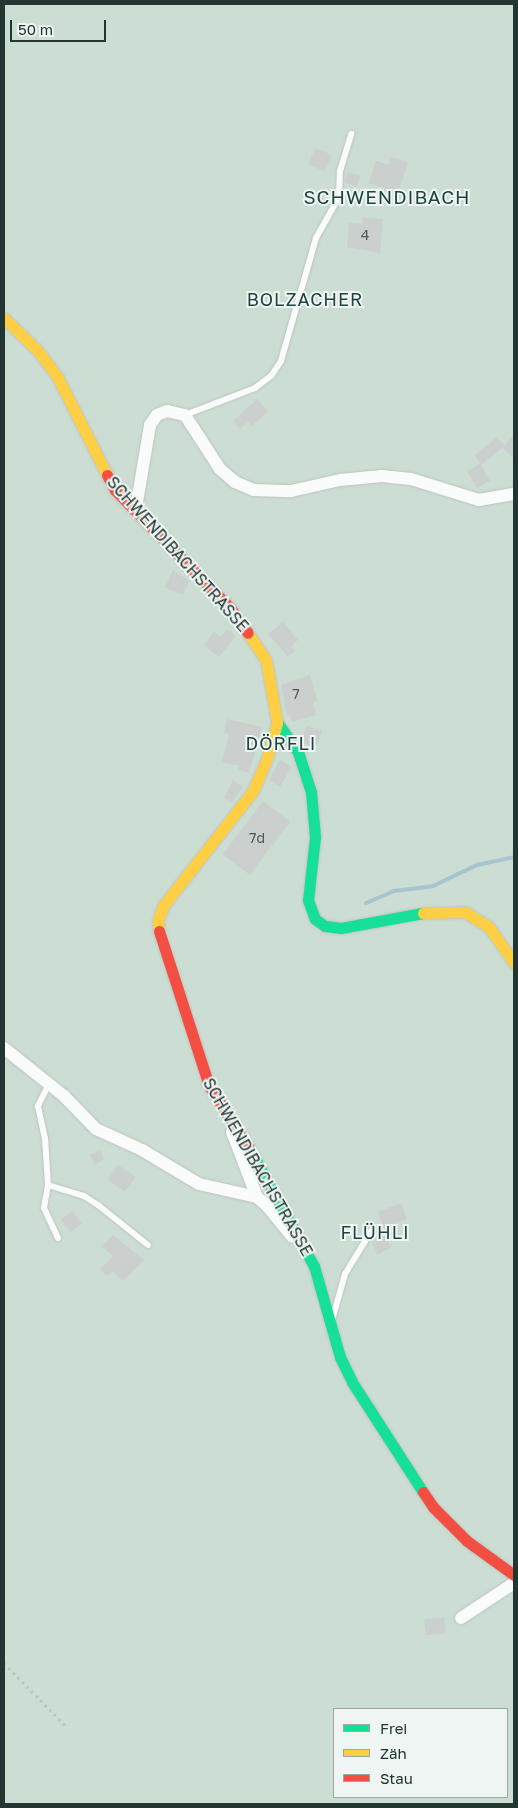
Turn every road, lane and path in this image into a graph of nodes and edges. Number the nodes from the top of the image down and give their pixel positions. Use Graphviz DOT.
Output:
graph roads {
  1 [pos="351,134"];
  2 [pos="4,318"];
  3 [pos="185,415"];
  4 [pos="514,494"];
  5 [pos="136,508"];
  6 [pos="277,722"];
  7 [pos="514,962"];
  8 [pos="4,1048"];
  9 [pos="49,1084"];
  10 [pos="228,1120"];
  11 [pos="48,1185"];
  12 [pos="257,1198"];
  13 [pos="372,1230"];
  14 [pos="58,1238"];
  15 [pos="148,1245"];
  16 [pos="307,1253"];
  17 [pos="331,1323"];
  18 [pos="514,1576"];
  19 [pos="514,1582"];
  20 [pos="461,1618"];
  21 [pos="4,1664"];
  22 [pos="67,1727"];
  1 -- 3 [label="lane"];
  2 -- 5 [label="street, SCHWENDIBACHSTRASSE"];
  3 -- 4 [label="street"];
  3 -- 5 [label="street"];
  5 -- 6 [label="street, SCHWENDIBACHSTRASSE"];
  6 -- 7 [label="street"];
  6 -- 10 [label="street, SCHWENDIBACHSTRASSE"];
  8 -- 9 [label="street"];
  9 -- 11 [label="lane"];
  9 -- 12 [label="street"];
  10 -- 12 [label="street"];
  10 -- 16 [label="street, SCHWENDIBACHSTRASSE"];
  11 -- 14 [label="lane"];
  11 -- 15 [label="lane"];
  12 -- 16 [label="street"];
  13 -- 17 [label="lane"];
  16 -- 17 [label="street, SCHWENDIBACHSTRASSE"];
  17 -- 18 [label="street, SCHWENDIBACHSTRASSE"];
  19 -- 20 [label="street"];
  21 -- 22 [label="path"];
}
